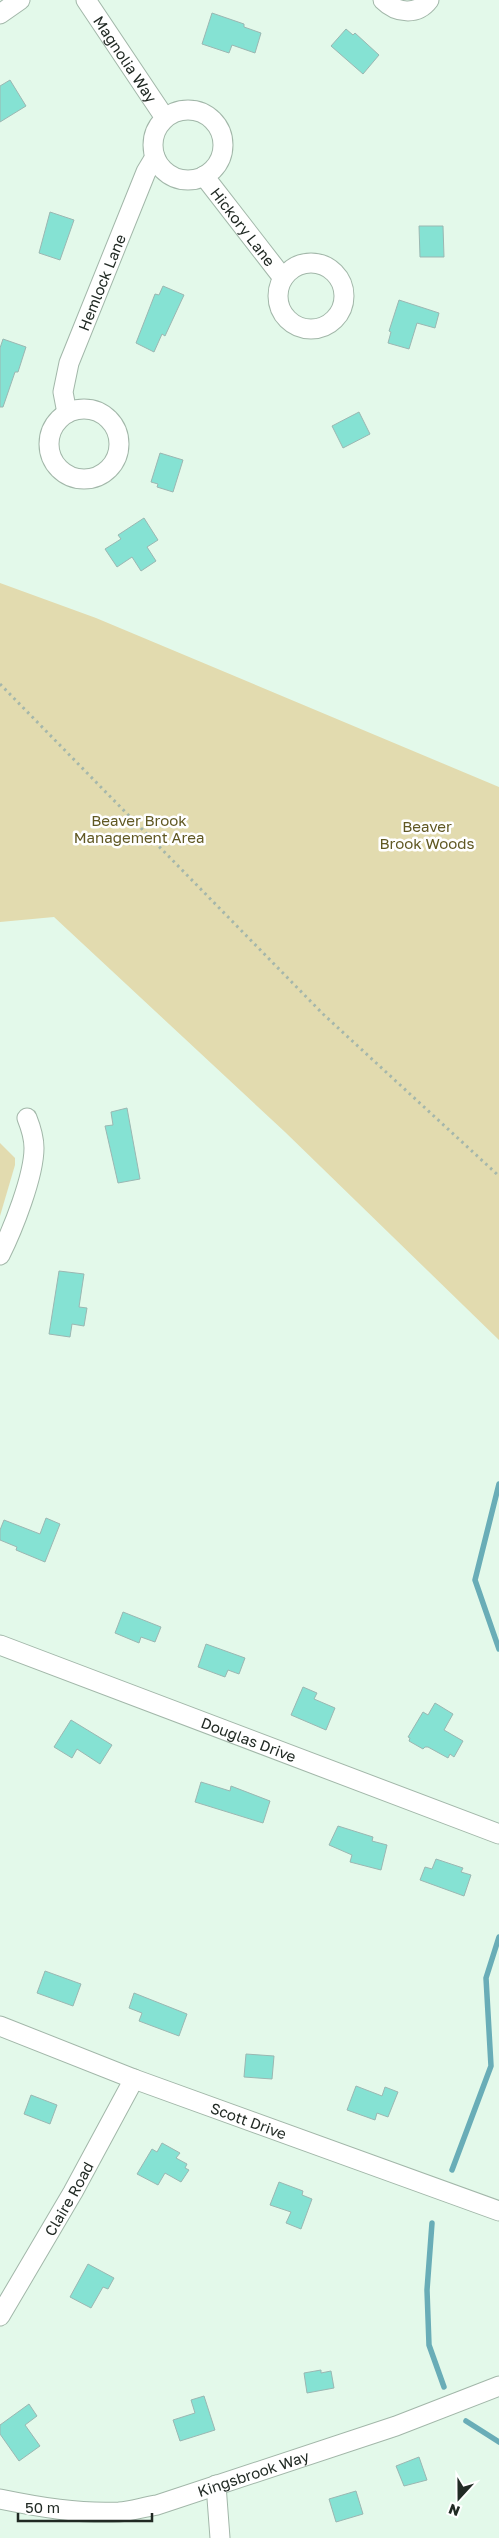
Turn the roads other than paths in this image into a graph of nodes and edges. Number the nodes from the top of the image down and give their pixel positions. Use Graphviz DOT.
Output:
graph roads {
  1 [pos="20,0"];
  2 [pos="86,0"];
  3 [pos="383,0"];
  4 [pos="429,0"];
  5 [pos="0,14"];
  6 [pos="165,118"];
  7 [pos="155,157"];
  8 [pos="204,176"];
  9 [pos="283,278"];
  10 [pos="67,413"];
  11 [pos="27,1118"];
  12 [pos="0,1255"];
  13 [pos="0,1645"];
  14 [pos="499,1834"];
  15 [pos="0,2026"];
  16 [pos="134,2079"];
  17 [pos="499,2211"];
  18 [pos="0,2316"];
  19 [pos="499,2386"];
  20 [pos="216,2485"];
  21 [pos="0,2499"];
  22 [pos="220,2538"];
  1 -- 5 [label="street"];
  2 -- 6 [label="street, Magnolia Way"];
  3 -- 4 [label="street"];
  6 -- 7 [label="street"];
  6 -- 8 [label="street, Hickory Lane"];
  7 -- 8 [label="street, Hickory Lane"];
  7 -- 10 [label="street, Hemlock Lane"];
  8 -- 9 [label="street, Hickory Lane"];
  11 -- 12 [label="street"];
  13 -- 14 [label="street, Douglas Drive"];
  15 -- 16 [label="street, Scott Drive"];
  16 -- 17 [label="street, Scott Drive"];
  16 -- 18 [label="street, Claire Road"];
  19 -- 20 [label="street, Kingsbrook Way"];
  20 -- 21 [label="street, Kingsbrook Way"];
  20 -- 22 [label="street"];
}
